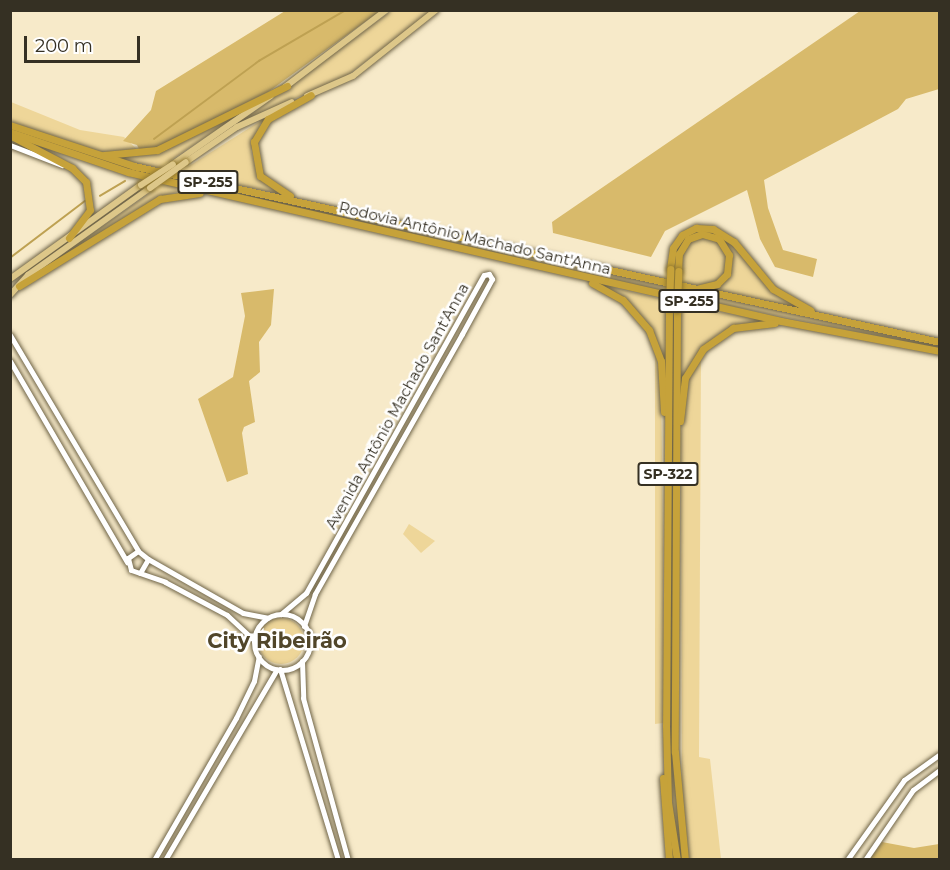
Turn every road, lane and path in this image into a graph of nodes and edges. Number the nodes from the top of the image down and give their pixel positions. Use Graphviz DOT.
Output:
graph roads {
  1 [pos="386,10"];
  2 [pos="436,10"];
  3 [pos="286,86"];
  4 [pos="311,95"];
  5 [pos="10,125"];
  6 [pos="10,134"];
  7 [pos="10,145"];
  8 [pos="65,146"];
  9 [pos="72,168"];
  10 [pos="271,205"];
  11 [pos="353,213"];
  12 [pos="69,238"];
  13 [pos="541,268"];
  14 [pos="674,270"];
  15 [pos="11,278"];
  16 [pos="19,286"];
  17 [pos="685,288"];
  18 [pos="474,294"];
  19 [pos="10,295"];
  20 [pos="481,299"];
  21 [pos="673,308"];
  22 [pos="841,321"];
  23 [pos="838,330"];
  24 [pos="10,335"];
  25 [pos="939,342"];
  26 [pos="939,351"];
  27 [pos="21,356"];
  28 [pos="11,362"];
  29 [pos="429,375"];
  30 [pos="436,380"];
  31 [pos="47,400"];
  32 [pos="37,406"];
  33 [pos="91,475"];
  34 [pos="82,480"];
  35 [pos="676,480"];
  36 [pos="366,486"];
  37 [pos="373,490"];
  38 [pos="667,528"];
  39 [pos="138,551"];
  40 [pos="148,559"];
  41 [pos="127,562"];
  42 [pos="322,563"];
  43 [pos="329,568"];
  44 [pos="140,573"];
  45 [pos="207,592"];
  46 [pos="201,601"];
  47 [pos="281,614"];
  48 [pos="268,618"];
  49 [pos="304,626"];
  50 [pos="254,640"];
  51 [pos="259,656"];
  52 [pos="302,661"];
  53 [pos="278,669"];
  54 [pos="236,718"];
  55 [pos="243,722"];
  56 [pos="666,725"];
  57 [pos="312,728"];
  58 [pos="301,731"];
  59 [pos="939,754"];
  60 [pos="939,770"];
  61 [pos="903,780"];
  62 [pos="913,790"];
  63 [pos="192,794"];
  64 [pos="200,798"];
  65 [pos="342,838"];
  66 [pos="332,841"];
  67 [pos="154,860"];
  68 [pos="165,860"];
  69 [pos="338,860"];
  70 [pos="348,860"];
  71 [pos="669,860"];
  72 [pos="677,860"];
  73 [pos="687,860"];
  74 [pos="847,860"];
  75 [pos="865,860"];
  1 -- 3 [label="main road"];
  2 -- 4 [label="main road"];
  3 -- 8 [label="highway"];
  3 -- 12 [label="main road, bridge"];
  4 -- 11 [label="highway"];
  4 -- 16 [label="main road, bridge"];
  5 -- 8 [label="highway, Rodovia Antônio Machado Sant'Anna / SP-255"];
  6 -- 9 [label="highway"];
  6 -- 10 [label="highway, Rodovia Antônio Machado Sant'Anna / SP-255"];
  7 -- 9 [label="street"];
  8 -- 11 [label="highway, Rodovia Antônio Machado Sant'Anna / SP-255"];
  9 -- 12 [label="highway"];
  10 -- 13 [label="highway, Rodovia Antônio Machado Sant'Anna / SP-255"];
  10 -- 16 [label="highway"];
  11 -- 17 [label="highway, Rodovia Antônio Machado Sant'Anna / SP-255"];
  12 -- 15 [label="main road"];
  13 -- 23 [label="highway, Rodovia Antônio Machado Sant'Anna / SP-255"];
  13 -- 38 [label="highway"];
  14 -- 17 [label="highway"];
  14 -- 21 [label="highway, bridge"];
  14 -- 22 [label="highway"];
  16 -- 19 [label="main road"];
  17 -- 22 [label="highway, Rodovia Antônio Machado Sant'Anna / SP-255"];
  18 -- 20 [label="street"];
  18 -- 20 [label="street, Avenida Antônio Machado Sant'Anna"];
  18 -- 29 [label="street, Avenida Antônio Machado Sant'Anna"];
  20 -- 30 [label="street, Avenida Antônio Machado Sant'Anna"];
  21 -- 35 [label="highway, SP-322"];
  21 -- 38 [label="highway, SP-322"];
  22 -- 25 [label="highway, Rodovia Antônio Machado Sant'Anna / SP-255"];
  23 -- 26 [label="highway, Rodovia Antônio Machado Sant'Anna / SP-255"];
  23 -- 35 [label="highway"];
  24 -- 27 [label="street"];
  27 -- 28 [label="street"];
  27 -- 31 [label="street"];
  28 -- 32 [label="street"];
  29 -- 30 [label="street"];
  29 -- 36 [label="street, Avenida Antônio Machado Sant'Anna"];
  30 -- 37 [label="street, Avenida Antônio Machado Sant'Anna"];
  31 -- 32 [label="street"];
  31 -- 33 [label="street"];
  32 -- 34 [label="street"];
  33 -- 34 [label="street"];
  33 -- 39 [label="street"];
  34 -- 41 [label="street"];
  35 -- 73 [label="highway, SP-322"];
  36 -- 37 [label="street"];
  36 -- 42 [label="street, Avenida Antônio Machado Sant'Anna"];
  37 -- 43 [label="street, Avenida Antônio Machado Sant'Anna"];
  38 -- 56 [label="highway, SP-322"];
  39 -- 40 [label="street"];
  39 -- 41 [label="street"];
  40 -- 44 [label="street"];
  40 -- 45 [label="street"];
  41 -- 44 [label="street"];
  42 -- 43 [label="street"];
  42 -- 47 [label="street, Avenida Antônio Machado Sant'Anna"];
  43 -- 49 [label="street, Avenida Antônio Machado Sant'Anna"];
  44 -- 46 [label="street"];
  45 -- 46 [label="street"];
  45 -- 48 [label="street"];
  46 -- 50 [label="street"];
  47 -- 48 [label="street"];
  47 -- 49 [label="street"];
  48 -- 50 [label="street"];
  49 -- 52 [label="street"];
  50 -- 51 [label="street"];
  51 -- 53 [label="street"];
  51 -- 54 [label="street"];
  52 -- 53 [label="street"];
  52 -- 57 [label="street"];
  53 -- 55 [label="street"];
  53 -- 58 [label="street"];
  54 -- 55 [label="street"];
  54 -- 63 [label="street"];
  55 -- 64 [label="street"];
  56 -- 71 [label="highway"];
  56 -- 72 [label="highway, SP-322"];
  57 -- 58 [label="street"];
  57 -- 65 [label="street"];
  58 -- 66 [label="street"];
  59 -- 61 [label="street"];
  60 -- 62 [label="street"];
  61 -- 62 [label="street"];
  61 -- 74 [label="street"];
  62 -- 75 [label="street"];
  63 -- 64 [label="street"];
  63 -- 67 [label="street"];
  64 -- 68 [label="street"];
  65 -- 66 [label="street"];
  65 -- 70 [label="street"];
  66 -- 69 [label="street"];
}
